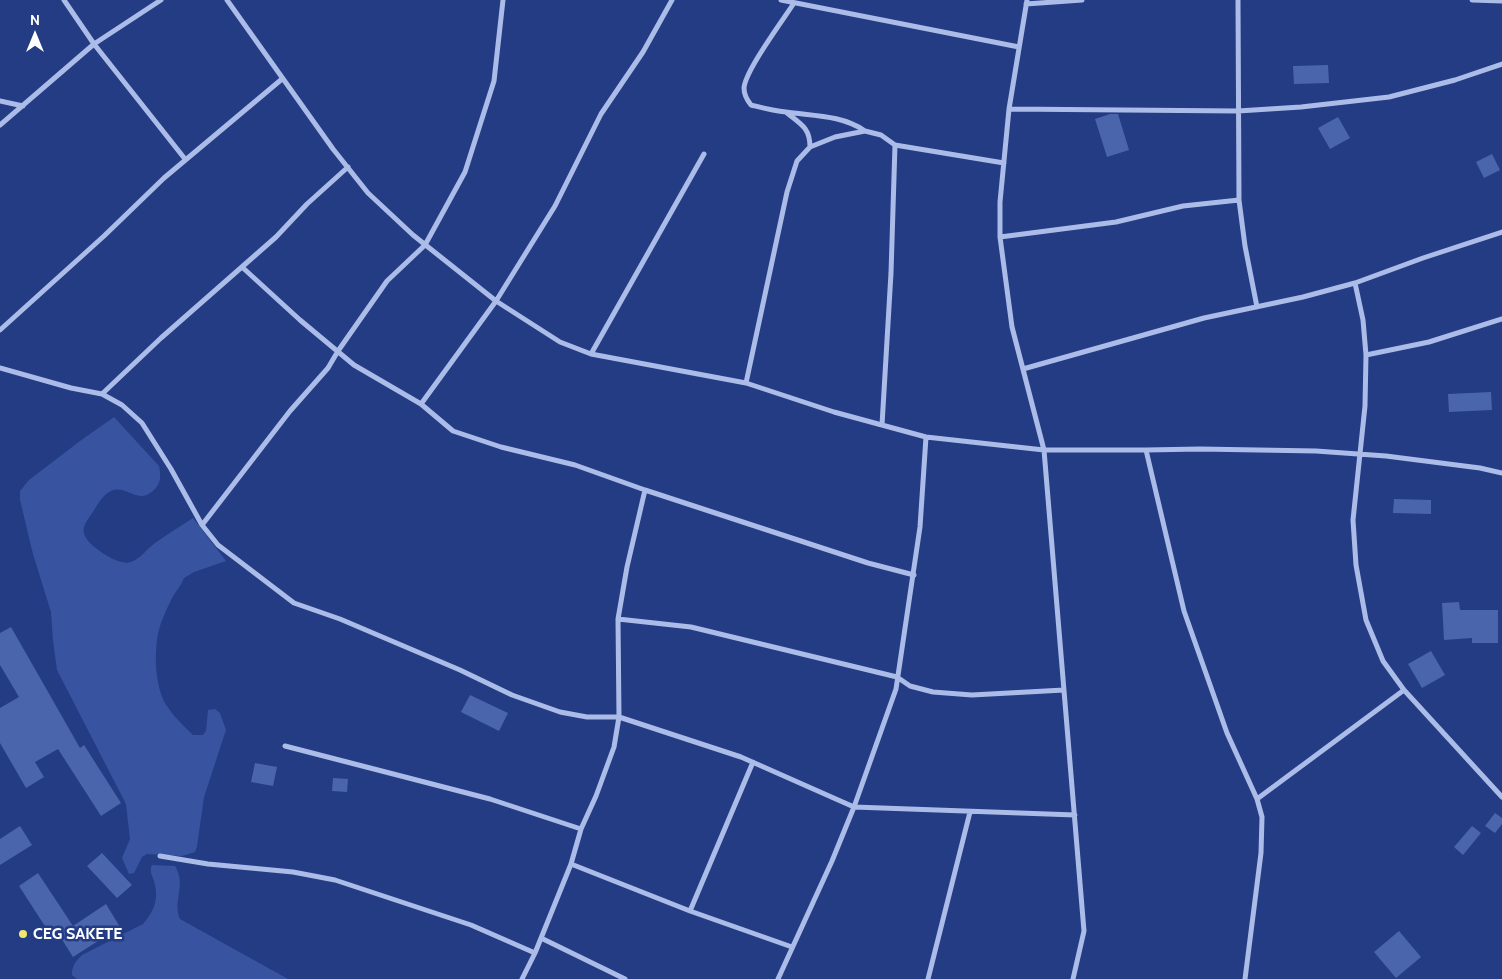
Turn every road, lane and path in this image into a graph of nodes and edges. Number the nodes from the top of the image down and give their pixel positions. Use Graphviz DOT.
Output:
graph roads {
  1 [pos="64,0"];
  2 [pos="161,0"];
  3 [pos="227,0"];
  4 [pos="503,0"];
  5 [pos="672,0"];
  6 [pos="781,0"];
  7 [pos="1082,0"];
  8 [pos="1238,0"];
  9 [pos="1472,0"];
  10 [pos="1026,2"];
  11 [pos="1502,2"];
  12 [pos="794,3"];
  13 [pos="94,44"];
  14 [pos="1019,47"];
  15 [pos="1502,64"];
  16 [pos="282,79"];
  17 [pos="0,102"];
  18 [pos="23,106"];
  19 [pos="1009,109"];
  20 [pos="1238,111"];
  21 [pos="787,112"];
  22 [pos="0,125"];
  23 [pos="865,131"];
  24 [pos="895,145"];
  25 [pos="810,147"];
  26 [pos="704,154"];
  27 [pos="185,160"];
  28 [pos="1004,163"];
  29 [pos="348,167"];
  30 [pos="1239,200"];
  31 [pos="1502,232"];
  32 [pos="1000,237"];
  33 [pos="425,245"];
  34 [pos="242,267"];
  35 [pos="1355,283"];
  36 [pos="496,301"];
  37 [pos="1257,307"];
  38 [pos="1502,319"];
  39 [pos="0,330"];
  40 [pos="338,351"];
  41 [pos="591,354"];
  42 [pos="1366,355"];
  43 [pos="0,368"];
  44 [pos="1023,369"];
  45 [pos="746,383"];
  46 [pos="102,394"];
  47 [pos="421,404"];
  48 [pos="882,425"];
  49 [pos="926,436"];
  50 [pos="1044,450"];
  51 [pos="1146,450"];
  52 [pos="1361,454"];
  53 [pos="1502,473"];
  54 [pos="646,490"];
  55 [pos="202,525"];
  56 [pos="914,576"];
  57 [pos="618,618"];
  58 [pos="897,677"];
  59 [pos="1064,690"];
  60 [pos="1404,690"];
  61 [pos="619,717"];
  62 [pos="285,746"];
  63 [pos="753,762"];
  64 [pos="1502,797"];
  65 [pos="1257,799"];
  66 [pos="854,807"];
  67 [pos="970,812"];
  68 [pos="1075,815"];
  69 [pos="581,829"];
  70 [pos="160,856"];
  71 [pos="571,864"];
  72 [pos="690,912"];
  73 [pos="541,938"];
  74 [pos="792,947"];
  75 [pos="536,953"];
  76 [pos="522,979"];
  77 [pos="625,979"];
  78 [pos="778,979"];
  79 [pos="928,979"];
  80 [pos="1072,979"];
  81 [pos="1245,979"];
  1 -- 13 [label="street"];
  2 -- 13 [label="street"];
  3 -- 16 [label="street"];
  4 -- 33 [label="street"];
  5 -- 36 [label="street"];
  6 -- 12 [label="street"];
  7 -- 10 [label="street"];
  8 -- 20 [label="street"];
  9 -- 11 [label="street"];
  10 -- 14 [label="street"];
  12 -- 14 [label="street"];
  12 -- 21 [label="street"];
  13 -- 18 [label="street"];
  13 -- 27 [label="street"];
  14 -- 19 [label="street"];
  15 -- 20 [label="street"];
  16 -- 27 [label="street"];
  16 -- 29 [label="street"];
  17 -- 18 [label="street"];
  18 -- 22 [label="street"];
  19 -- 20 [label="street"];
  19 -- 28 [label="street"];
  20 -- 30 [label="street"];
  21 -- 23 [label="street"];
  21 -- 25 [label="street"];
  23 -- 24 [label="street"];
  23 -- 25 [label="street"];
  24 -- 28 [label="street"];
  24 -- 48 [label="street"];
  25 -- 45 [label="street"];
  26 -- 41 [label="street"];
  27 -- 39 [label="street"];
  28 -- 32 [label="street"];
  29 -- 33 [label="street"];
  29 -- 34 [label="street"];
  30 -- 32 [label="street"];
  30 -- 37 [label="street"];
  31 -- 35 [label="street"];
  32 -- 44 [label="street"];
  33 -- 36 [label="street"];
  33 -- 40 [label="street"];
  34 -- 40 [label="street"];
  34 -- 46 [label="street"];
  35 -- 37 [label="street"];
  35 -- 42 [label="street"];
  36 -- 41 [label="street"];
  36 -- 47 [label="street"];
  37 -- 44 [label="street"];
  38 -- 42 [label="street"];
  40 -- 47 [label="street"];
  40 -- 55 [label="street"];
  41 -- 45 [label="street"];
  42 -- 52 [label="street"];
  43 -- 46 [label="street"];
  44 -- 50 [label="street"];
  45 -- 48 [label="street"];
  46 -- 55 [label="street"];
  47 -- 54 [label="street"];
  48 -- 49 [label="street"];
  49 -- 50 [label="street"];
  49 -- 56 [label="street"];
  50 -- 51 [label="street"];
  50 -- 59 [label="street"];
  51 -- 52 [label="street"];
  51 -- 65 [label="street"];
  52 -- 53 [label="street"];
  52 -- 60 [label="street"];
  54 -- 56 [label="street"];
  54 -- 57 [label="street"];
  55 -- 61 [label="street"];
  56 -- 58 [label="street"];
  57 -- 58 [label="street"];
  57 -- 61 [label="street"];
  58 -- 59 [label="street"];
  58 -- 66 [label="street"];
  59 -- 68 [label="street"];
  60 -- 64 [label="street"];
  60 -- 65 [label="street"];
  61 -- 63 [label="street"];
  61 -- 69 [label="street"];
  62 -- 69 [label="street"];
  63 -- 66 [label="street"];
  63 -- 72 [label="street"];
  65 -- 81 [label="street"];
  66 -- 67 [label="street"];
  66 -- 74 [label="street"];
  67 -- 68 [label="street"];
  67 -- 79 [label="street"];
  68 -- 80 [label="street"];
  69 -- 71 [label="street"];
  70 -- 75 [label="street"];
  71 -- 72 [label="street"];
  71 -- 73 [label="street"];
  72 -- 74 [label="street"];
  73 -- 75 [label="street"];
  73 -- 77 [label="street"];
  74 -- 78 [label="street"];
  75 -- 76 [label="street"];
}
